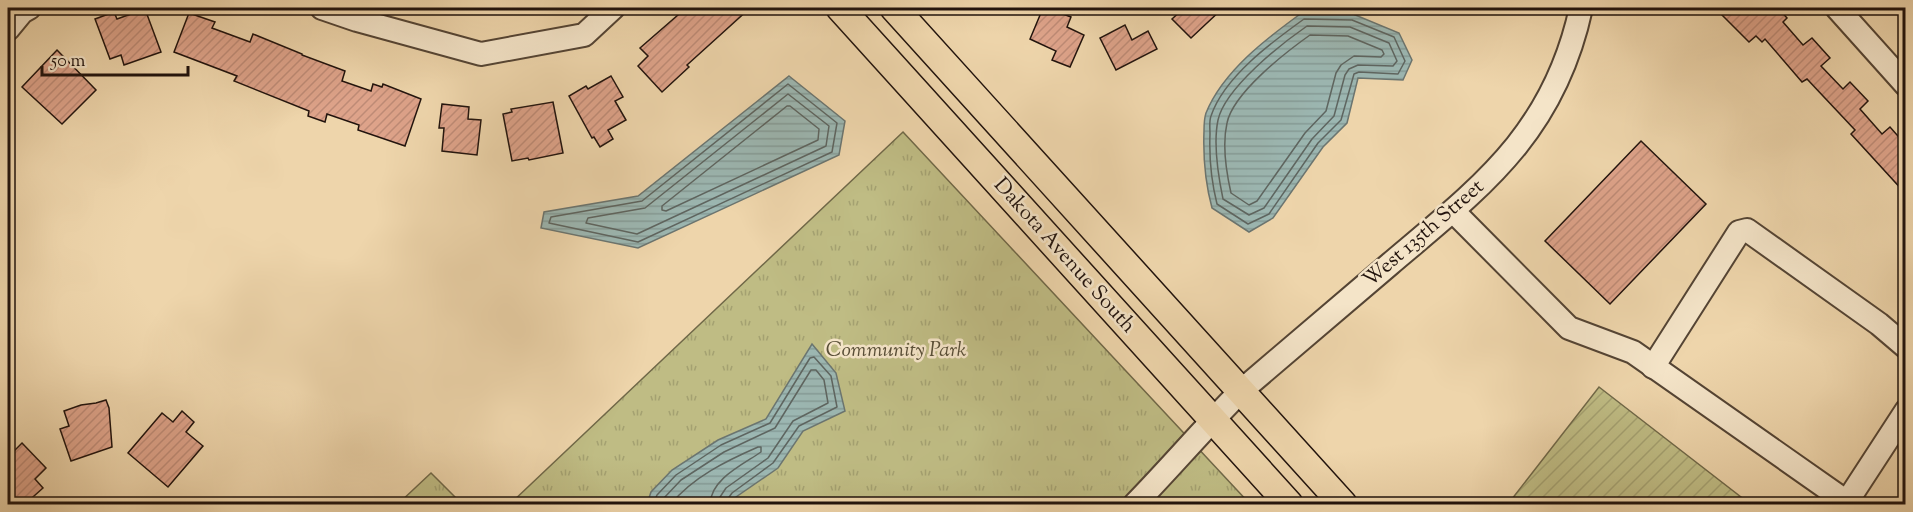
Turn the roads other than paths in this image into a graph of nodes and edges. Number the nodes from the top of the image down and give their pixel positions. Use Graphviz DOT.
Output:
graph roads {
  1 [pos="29,8"];
  2 [pos="322,8"];
  3 [pos="613,8"];
  4 [pos="840,8"];
  5 [pos="894,8"];
  6 [pos="1581,8"];
  7 [pos="1837,8"];
  8 [pos="8,29"];
  9 [pos="1905,85"];
  10 [pos="1452,211"];
  11 [pos="1905,347"];
  12 [pos="1653,367"];
  13 [pos="1240,391"];
  14 [pos="1905,411"];
  15 [pos="1212,420"];
  16 [pos="1136,504"];
  17 [pos="1289,504"];
  18 [pos="1343,504"];
  1 -- 8 [label="street"];
  2 -- 3 [label="street"];
  4 -- 15 [label="main road, Dakota Avenue South"];
  5 -- 13 [label="main road, Dakota Avenue South"];
  6 -- 10 [label="street, West 135th Street"];
  7 -- 9 [label="street"];
  10 -- 12 [label="street"];
  10 -- 13 [label="street, West 135th Street"];
  11 -- 12 [label="street"];
  12 -- 14 [label="street"];
  13 -- 15 [label="street, West 135th Street"];
  13 -- 18 [label="main road, Dakota Avenue South"];
  15 -- 16 [label="street, West 135th Street"];
  15 -- 17 [label="main road, Dakota Avenue South"];
}
